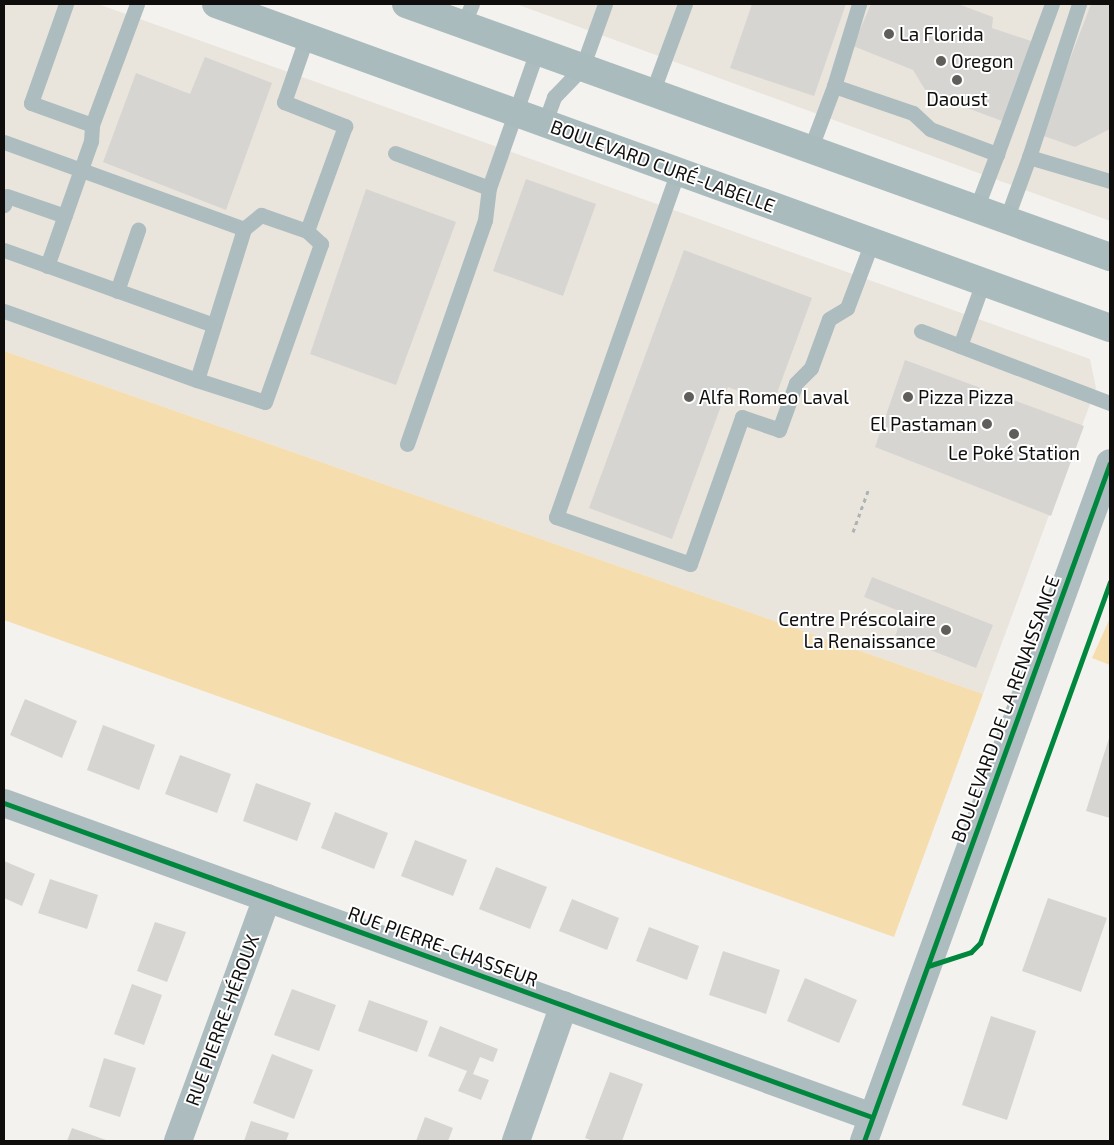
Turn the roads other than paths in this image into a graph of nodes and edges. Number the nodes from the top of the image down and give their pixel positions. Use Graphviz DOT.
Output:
graph roads {
  1 [pos="66,4"];
  2 [pos="137,4"];
  3 [pos="216,4"];
  4 [pos="406,4"];
  5 [pos="605,4"];
  6 [pos="686,4"];
  7 [pos="859,4"];
  8 [pos="1052,4"];
  9 [pos="1079,4"];
  10 [pos="468,14"];
  11 [pos="307,36"];
  12 [pos="537,51"];
  13 [pos="582,68"];
  14 [pos="834,86"];
  15 [pos="652,93"];
  16 [pos="516,112"];
  17 [pos="544,122"];
  18 [pos="92,125"];
  19 [pos="4,142"];
  20 [pos="810,150"];
  21 [pos="395,153"];
  22 [pos="997,154"];
  23 [pos="1028,157"];
  24 [pos="82,170"];
  25 [pos="678,171"];
  26 [pos="1110,181"];
  27 [pos="489,188"];
  28 [pos="4,205"];
  29 [pos="976,209"];
  30 [pos="65,216"];
  31 [pos="1006,220"];
  32 [pos="244,229"];
  33 [pos="138,230"];
  34 [pos="307,231"];
  35 [pos="872,242"];
  36 [pos="4,250"];
  37 [pos="1110,257"];
  38 [pos="47,266"];
  39 [pos="983,282"];
  40 [pos="117,291"];
  41 [pos="4,311"];
  42 [pos="214,325"];
  43 [pos="1110,328"];
  44 [pos="921,331"];
  45 [pos="960,346"];
  46 [pos="197,380"];
  47 [pos="1110,403"];
  48 [pos="407,444"];
  49 [pos="1110,467"];
  50 [pos="4,803"];
  51 [pos="267,898"];
  52 [pos="564,1005"];
  53 [pos="868,1129"];
  54 [pos="178,1141"];
  55 [pos="516,1141"];
  1 -- 18 [label="lane"];
  2 -- 18 [label="lane"];
  3 -- 11 [label="main road, BOULEVARD CURÉ-LABELLE"];
  4 -- 10 [label="main road"];
  5 -- 13 [label="lane"];
  6 -- 15 [label="lane"];
  7 -- 14 [label="lane"];
  8 -- 22 [label="lane"];
  9 -- 23 [label="lane"];
  10 -- 12 [label="main road"];
  11 -- 16 [label="main road, BOULEVARD CURÉ-LABELLE"];
  11 -- 34 [label="lane"];
  12 -- 13 [label="main road"];
  12 -- 16 [label="lane"];
  13 -- 15 [label="main road"];
  13 -- 17 [label="lane"];
  14 -- 20 [label="lane"];
  14 -- 22 [label="lane"];
  15 -- 20 [label="main road"];
  16 -- 17 [label="main road, BOULEVARD CURÉ-LABELLE"];
  16 -- 27 [label="lane"];
  17 -- 25 [label="main road, BOULEVARD CURÉ-LABELLE"];
  18 -- 24 [label="lane"];
  19 -- 24 [label="lane"];
  20 -- 29 [label="main road"];
  21 -- 27 [label="lane"];
  22 -- 29 [label="lane"];
  23 -- 26 [label="lane"];
  23 -- 31 [label="lane"];
  24 -- 30 [label="lane"];
  24 -- 32 [label="lane"];
  25 -- 35 [label="main road, BOULEVARD CURÉ-LABELLE"];
  25 -- 35 [label="lane"];
  27 -- 48 [label="lane"];
  28 -- 30 [label="lane"];
  29 -- 31 [label="main road"];
  30 -- 38 [label="lane"];
  31 -- 37 [label="main road"];
  32 -- 34 [label="lane"];
  32 -- 42 [label="lane"];
  33 -- 40 [label="lane"];
  34 -- 46 [label="lane"];
  35 -- 39 [label="main road, BOULEVARD CURÉ-LABELLE"];
  36 -- 38 [label="lane"];
  38 -- 40 [label="lane"];
  39 -- 43 [label="main road, BOULEVARD CURÉ-LABELLE"];
  39 -- 45 [label="lane"];
  40 -- 42 [label="lane"];
  41 -- 46 [label="lane"];
  42 -- 46 [label="lane"];
  44 -- 45 [label="lane"];
  45 -- 47 [label="lane"];
  49 -- 53 [label="street, BOULEVARD DE LA RENAISSANCE"];
  50 -- 51 [label="street, RUE PIERRE-CHASSEUR"];
  51 -- 52 [label="street, RUE PIERRE-CHASSEUR"];
  51 -- 54 [label="street, RUE PIERRE-HÉROUX"];
  52 -- 53 [label="street, RUE PIERRE-CHASSEUR"];
  52 -- 55 [label="street"];
}
